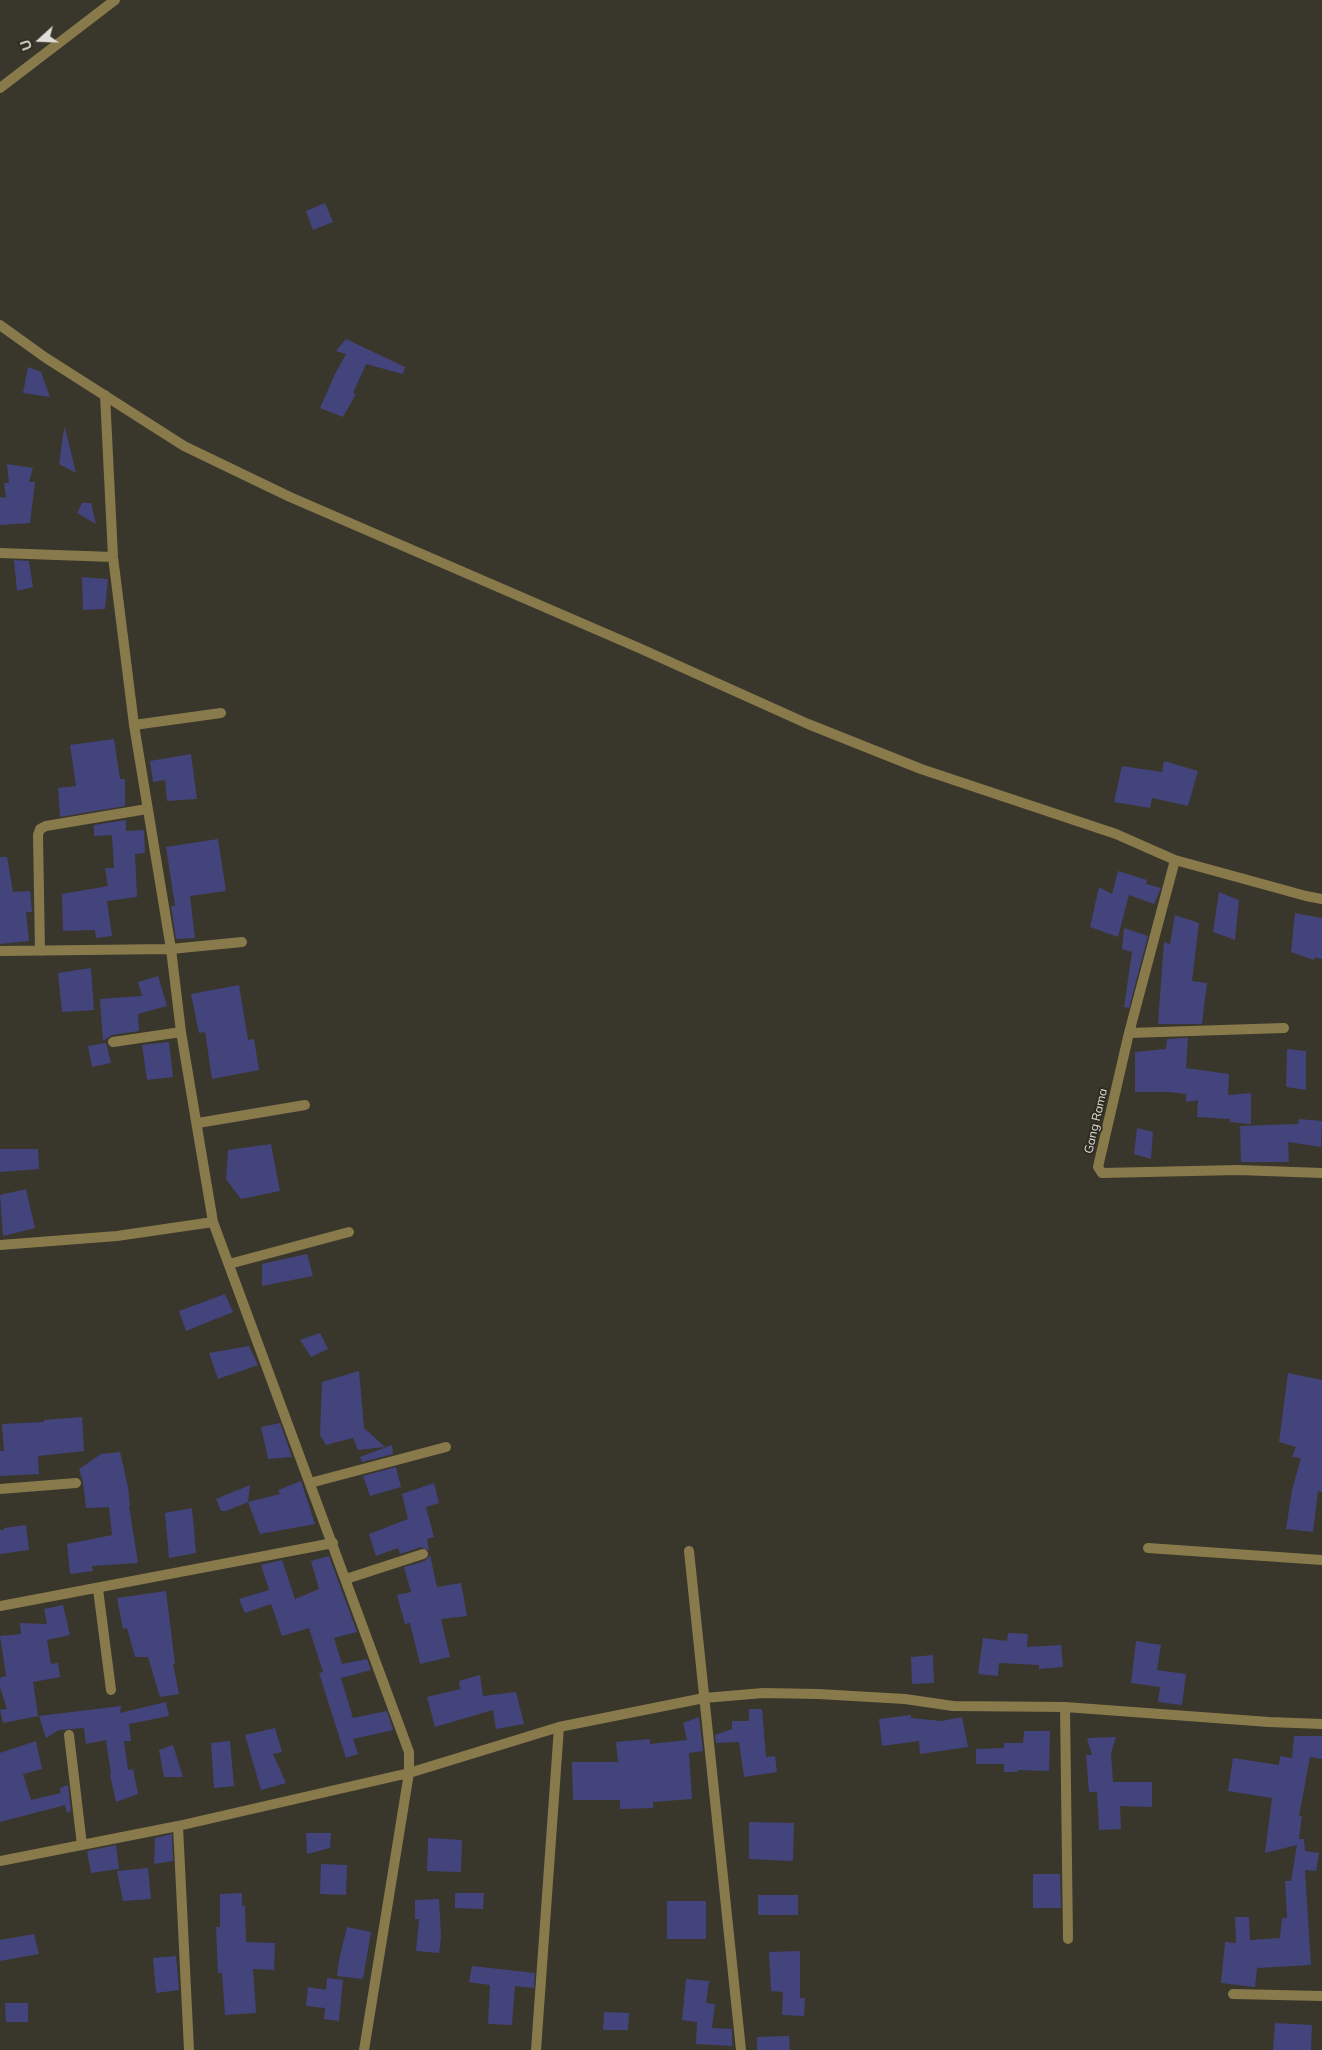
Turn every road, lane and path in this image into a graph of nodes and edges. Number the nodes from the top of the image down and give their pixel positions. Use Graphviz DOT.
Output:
graph roads {
  1 [pos="115,0"];
  2 [pos="0,88"];
  3 [pos="0,324"];
  4 [pos="105,395"];
  5 [pos="0,553"];
  6 [pos="114,557"];
  7 [pos="221,712"];
  8 [pos="134,725"];
  9 [pos="147,809"];
  10 [pos="1175,860"];
  11 [pos="1322,899"];
  12 [pos="242,942"];
  13 [pos="171,949"];
  14 [pos="0,951"];
  15 [pos="40,951"];
  16 [pos="1284,1028"];
  17 [pos="181,1032"];
  18 [pos="1130,1033"];
  19 [pos="113,1042"];
  20 [pos="305,1105"];
  21 [pos="198,1123"];
  22 [pos="1322,1173"];
  23 [pos="213,1222"];
  24 [pos="349,1232"];
  25 [pos="0,1245"];
  26 [pos="229,1264"];
  27 [pos="446,1447"];
  28 [pos="76,1483"];
  29 [pos="310,1483"];
  30 [pos="0,1489"];
  31 [pos="333,1543"];
  32 [pos="1148,1548"];
  33 [pos="688,1551"];
  34 [pos="423,1554"];
  35 [pos="1322,1560"];
  36 [pos="346,1579"];
  37 [pos="98,1589"];
  38 [pos="0,1606"];
  39 [pos="111,1690"];
  40 [pos="704,1698"];
  41 [pos="1065,1706"];
  42 [pos="1322,1724"];
  43 [pos="559,1727"];
  44 [pos="69,1735"];
  45 [pos="409,1773"];
  46 [pos="178,1826"];
  47 [pos="82,1845"];
  48 [pos="0,1861"];
  49 [pos="1068,1939"];
  50 [pos="1233,1994"];
  51 [pos="1322,1996"];
  52 [pos="189,2050"];
  53 [pos="364,2050"];
  54 [pos="536,2050"];
  55 [pos="741,2050"];
  1 -- 2 [label="street"];
  3 -- 4 [label="street"];
  4 -- 6 [label="street"];
  4 -- 10 [label="street"];
  5 -- 6 [label="street"];
  6 -- 8 [label="street"];
  7 -- 8 [label="street"];
  8 -- 9 [label="street"];
  9 -- 13 [label="street"];
  9 -- 15 [label="street"];
  10 -- 11 [label="street"];
  10 -- 18 [label="street, Gang Rama"];
  12 -- 13 [label="street"];
  13 -- 15 [label="street"];
  13 -- 17 [label="street"];
  14 -- 15 [label="street"];
  16 -- 18 [label="street"];
  17 -- 19 [label="street"];
  17 -- 21 [label="street"];
  18 -- 22 [label="street, Gang Rama"];
  20 -- 21 [label="street"];
  21 -- 23 [label="street"];
  23 -- 25 [label="street"];
  23 -- 26 [label="street"];
  24 -- 26 [label="street"];
  26 -- 29 [label="street"];
  27 -- 29 [label="street"];
  28 -- 30 [label="street"];
  29 -- 31 [label="street"];
  31 -- 36 [label="street"];
  31 -- 37 [label="street"];
  32 -- 35 [label="street"];
  33 -- 40 [label="street"];
  34 -- 36 [label="street"];
  36 -- 45 [label="street"];
  37 -- 38 [label="street"];
  37 -- 39 [label="street"];
  40 -- 41 [label="street"];
  40 -- 43 [label="street"];
  40 -- 55 [label="street"];
  41 -- 42 [label="street"];
  41 -- 49 [label="street"];
  43 -- 45 [label="street"];
  43 -- 54 [label="street"];
  44 -- 47 [label="street"];
  45 -- 46 [label="street"];
  45 -- 53 [label="street"];
  46 -- 47 [label="street"];
  46 -- 52 [label="street"];
  47 -- 48 [label="street"];
  50 -- 51 [label="street"];
}
